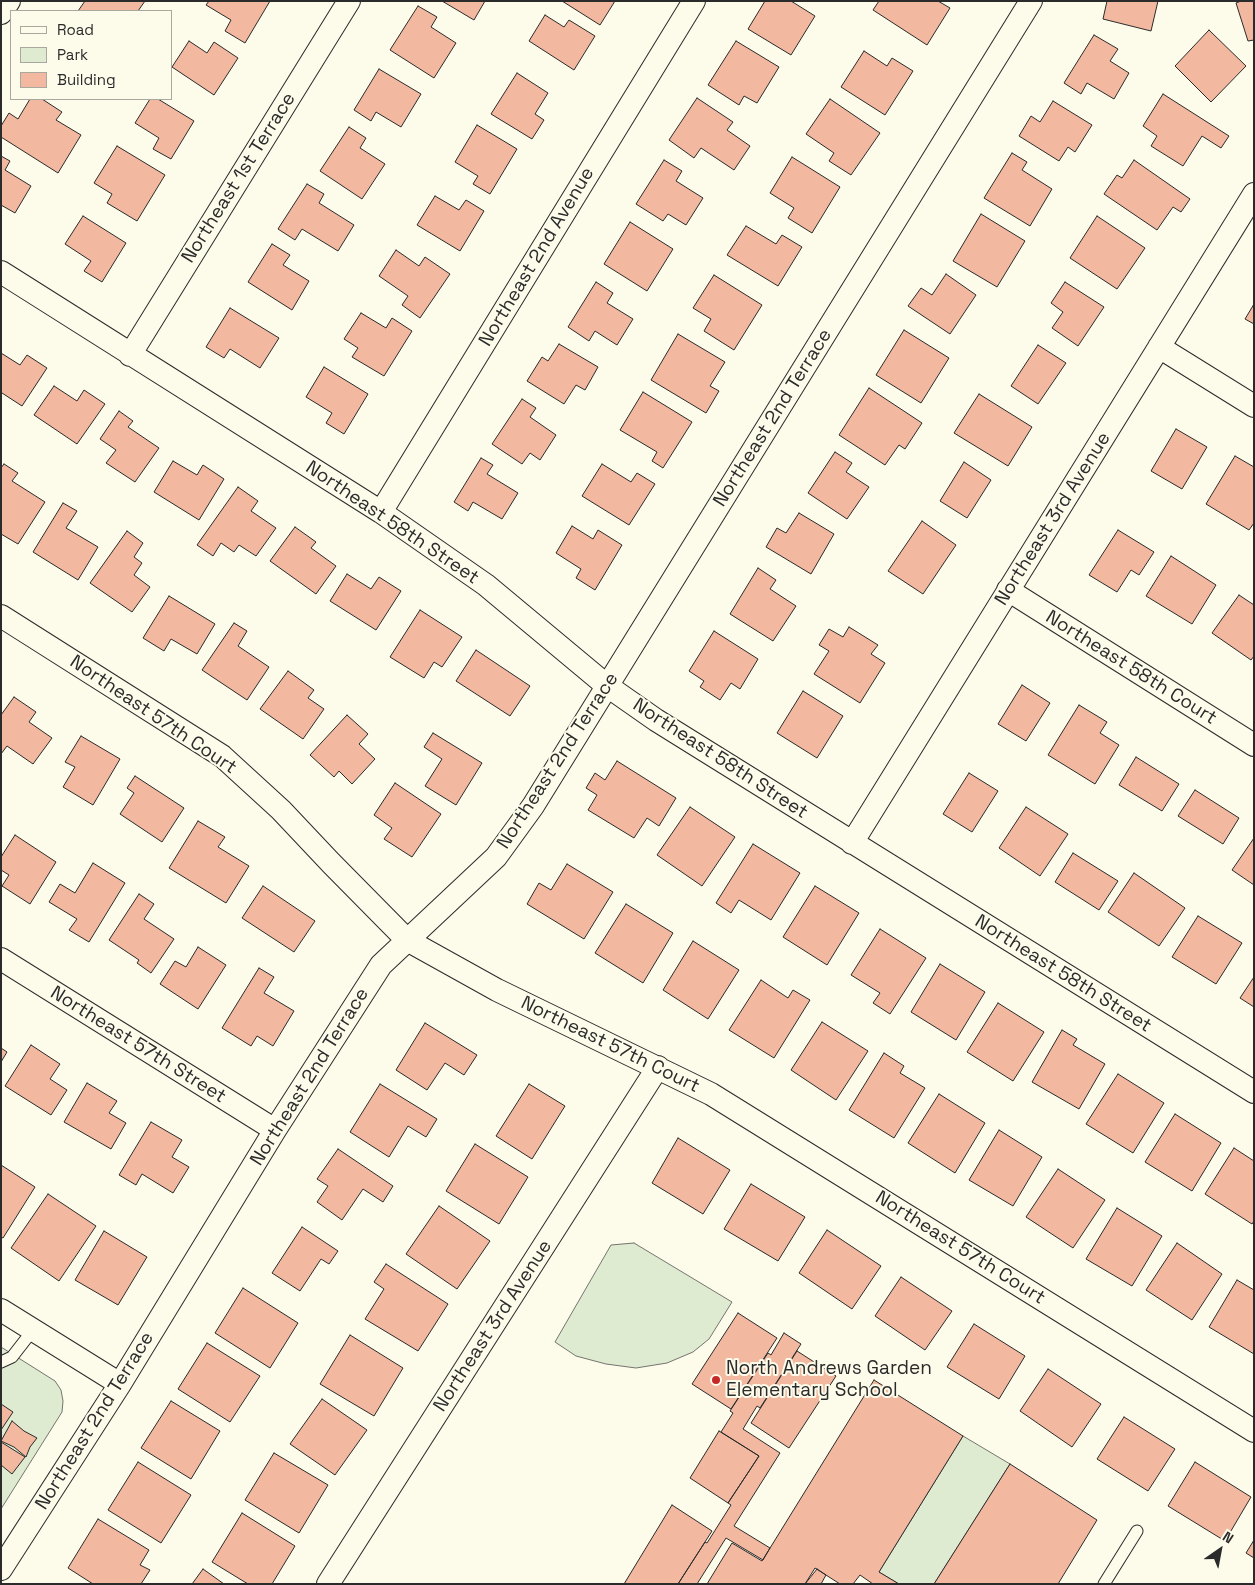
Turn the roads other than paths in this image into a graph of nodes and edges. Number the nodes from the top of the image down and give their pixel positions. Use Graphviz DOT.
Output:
graph roads {
  1 [pos="9,1"];
  2 [pos="349,1"];
  3 [pos="694,1"];
  4 [pos="1032,1"];
  5 [pos="1,13"];
  6 [pos="1254,194"];
  7 [pos="1,272"];
  8 [pos="1159,347"];
  9 [pos="130,355"];
  10 [pos="1254,406"];
  11 [pos="381,512"];
  12 [pos="1008,590"];
  13 [pos="1,616"];
  14 [pos="606,686"];
  15 [pos="1254,745"];
  16 [pos="852,843"];
  17 [pos="407,940"];
  18 [pos="1,960"];
  19 [pos="658,1068"];
  20 [pos="1254,1092"];
  21 [pos="275,1130"];
  22 [pos="1,1310"];
  23 [pos="33,1330"];
  24 [pos="1,1362"];
  25 [pos="120,1384"];
  26 [pos="1254,1431"];
  27 [pos="1137,1531"];
  28 [pos="1,1569"];
  29 [pos="328,1584"];
  30 [pos="1104,1584"];
  1 -- 5 [label="street"];
  2 -- 9 [label="street, Northeast 1st Terrace"];
  3 -- 11 [label="street, Northeast 2nd Avenue"];
  4 -- 14 [label="street, Northeast 2nd Terrace"];
  6 -- 8 [label="street, Northeast 3rd Avenue"];
  7 -- 9 [label="street, Northeast 58th Street"];
  8 -- 10 [label="street"];
  8 -- 12 [label="street, Northeast 3rd Avenue"];
  9 -- 11 [label="street, Northeast 58th Street"];
  11 -- 14 [label="street, Northeast 58th Street"];
  12 -- 15 [label="street, Northeast 58th Court"];
  12 -- 16 [label="street, Northeast 3rd Avenue"];
  13 -- 17 [label="street, Northeast 57th Court"];
  14 -- 16 [label="street, Northeast 58th Street"];
  14 -- 17 [label="street, Northeast 2nd Terrace"];
  16 -- 20 [label="street, Northeast 58th Street"];
  17 -- 19 [label="street, Northeast 57th Court"];
  17 -- 21 [label="street, Northeast 2nd Terrace"];
  18 -- 21 [label="street, Northeast 57th Street"];
  19 -- 26 [label="street, Northeast 57th Court"];
  19 -- 29 [label="street, Northeast 3rd Avenue"];
  21 -- 25 [label="street, Northeast 2nd Terrace"];
  22 -- 23 [label="street"];
  23 -- 24 [label="lane"];
  23 -- 25 [label="street"];
  25 -- 28 [label="street, Northeast 2nd Terrace"];
  27 -- 30 [label="lane"];
}
